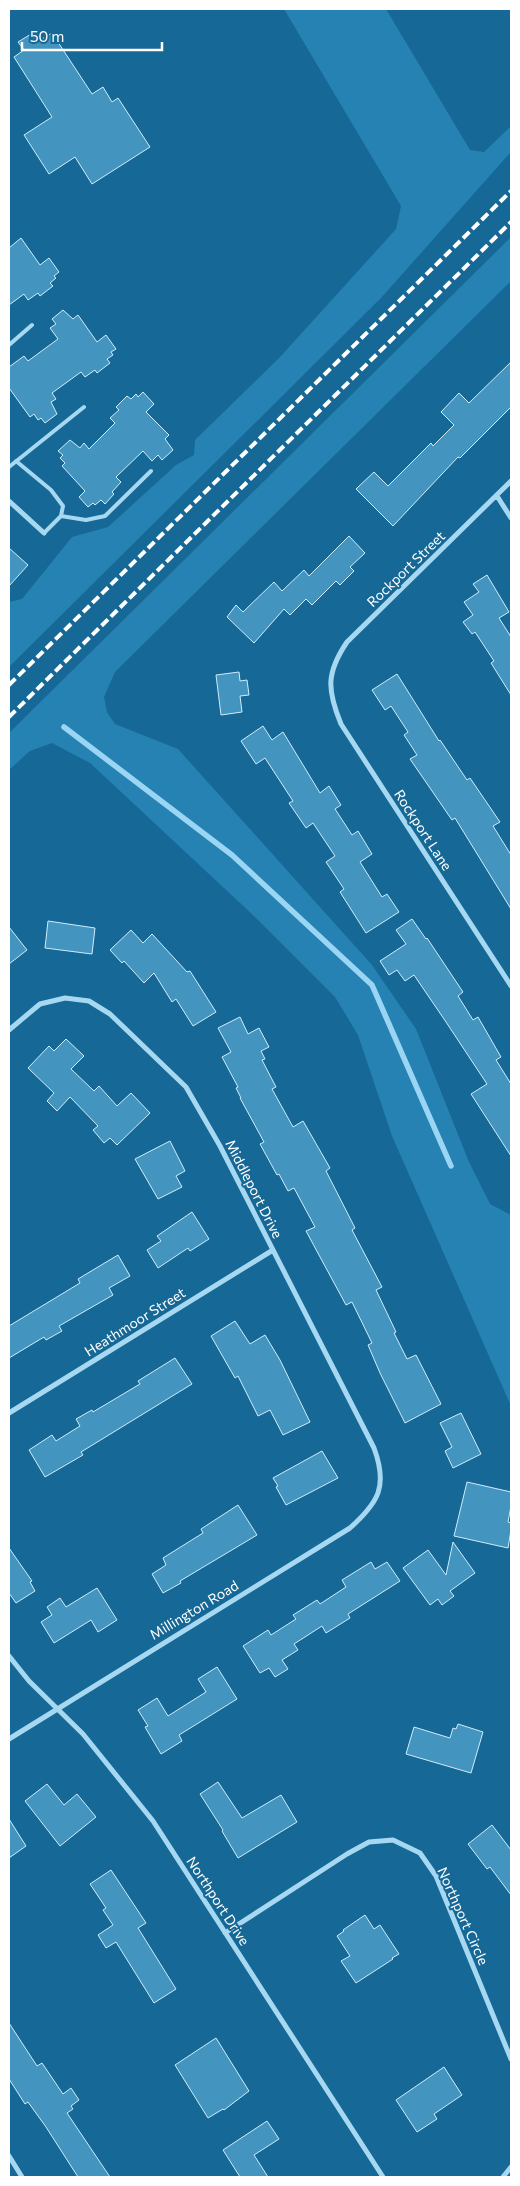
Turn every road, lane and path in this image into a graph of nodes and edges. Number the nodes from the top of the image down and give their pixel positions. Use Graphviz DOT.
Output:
graph roads {
  1 [pos="32,325"];
  2 [pos="9,345"];
  3 [pos="84,407"];
  4 [pos="16,461"];
  5 [pos="9,467"];
  6 [pos="151,472"];
  7 [pos="511,481"];
  8 [pos="496,496"];
  9 [pos="9,501"];
  10 [pos="61,516"];
  11 [pos="511,518"];
  12 [pos="44,533"];
  13 [pos="330,681"];
  14 [pos="511,986"];
  15 [pos="9,1030"];
  16 [pos="273,1250"];
  17 [pos="9,1413"];
  18 [pos="380,1489"];
  19 [pos="9,1656"];
  20 [pos="59,1709"];
  21 [pos="9,1739"];
  22 [pos="225,1933"];
  23 [pos="511,2059"];
  24 [pos="9,2156"];
  25 [pos="511,2167"];
  26 [pos="22,2177"];
  27 [pos="383,2177"];
  28 [pos="503,2177"];
  1 -- 2 [label="lane"];
  3 -- 4 [label="lane"];
  4 -- 5 [label="lane"];
  4 -- 10 [label="lane"];
  6 -- 10 [label="lane"];
  7 -- 8 [label="street, Rockport Street"];
  8 -- 11 [label="street"];
  8 -- 13 [label="street, Rockport Street"];
  9 -- 12 [label="street"];
  10 -- 12 [label="lane"];
  13 -- 14 [label="street, Rockport Lane"];
  15 -- 16 [label="street, Middleport Drive"];
  16 -- 17 [label="street, Heathmoor Street"];
  16 -- 18 [label="street, Middleport Drive"];
  18 -- 20 [label="street, Millington Road"];
  19 -- 20 [label="street, Northport Drive"];
  20 -- 21 [label="street, Millington Road"];
  20 -- 22 [label="street, Northport Drive"];
  22 -- 23 [label="street, Northport Circle"];
  22 -- 27 [label="street, Northport Drive"];
  24 -- 26 [label="street"];
  25 -- 28 [label="street"];
}
